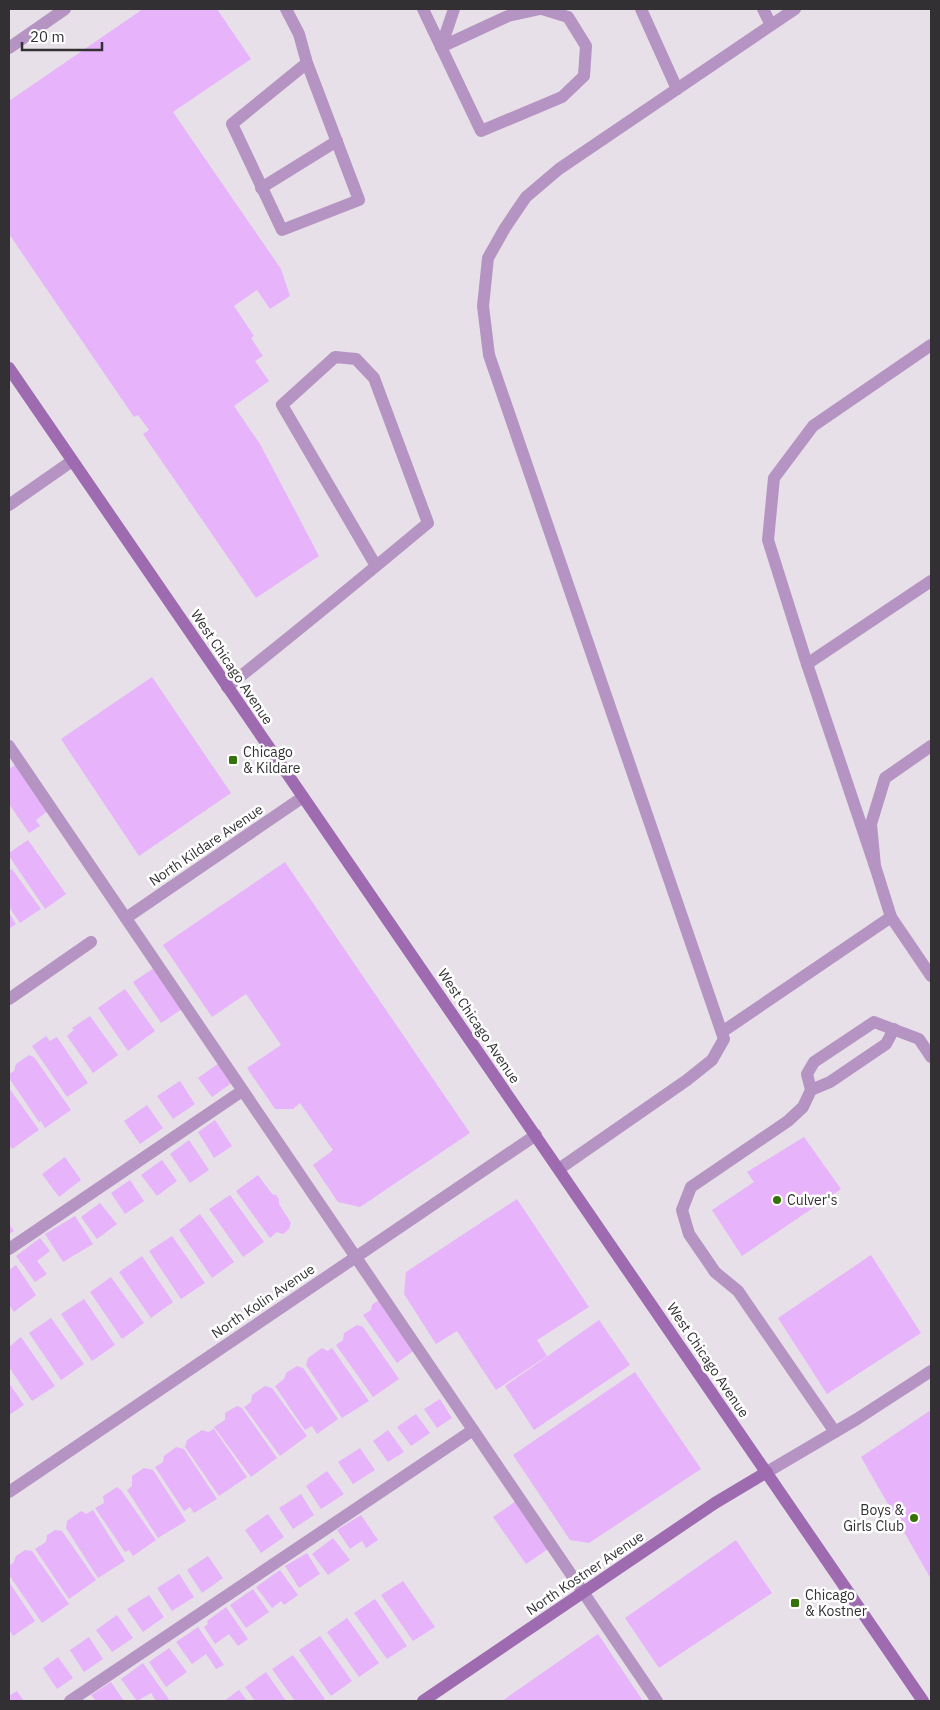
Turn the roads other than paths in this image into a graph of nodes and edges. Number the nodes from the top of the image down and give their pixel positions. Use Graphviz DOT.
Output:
graph roads {
  1 [pos="65,9"];
  2 [pos="286,9"];
  3 [pos="423,9"];
  4 [pos="454,9"];
  5 [pos="541,9"];
  6 [pos="640,9"];
  7 [pos="763,9"];
  8 [pos="795,9"];
  9 [pos="771,25"];
  10 [pos="441,47"];
  11 [pos="9,48"];
  12 [pos="307,63"];
  13 [pos="677,89"];
  14 [pos="337,141"];
  15 [pos="261,188"];
  16 [pos="931,345"];
  17 [pos="9,368"];
  18 [pos="72,461"];
  19 [pos="9,505"];
  20 [pos="376,566"];
  21 [pos="931,581"];
  22 [pos="807,664"];
  23 [pos="228,687"];
  24 [pos="9,746"];
  25 [pos="931,746"];
  26 [pos="303,797"];
  27 [pos="875,866"];
  28 [pos="891,916"];
  29 [pos="126,918"];
  30 [pos="91,942"];
  31 [pos="931,976"];
  32 [pos="9,999"];
  33 [pos="894,1029"];
  34 [pos="722,1032"];
  35 [pos="931,1057"];
  36 [pos="811,1090"];
  37 [pos="242,1091"];
  38 [pos="536,1135"];
  39 [pos="559,1169"];
  40 [pos="9,1248"];
  41 [pos="355,1256"];
  42 [pos="931,1371"];
  43 [pos="473,1430"];
  44 [pos="835,1432"];
  45 [pos="767,1472"];
  46 [pos="9,1492"];
  47 [pos="583,1592"];
  48 [pos="70,1701"];
  49 [pos="423,1701"];
  50 [pos="657,1701"];
  51 [pos="923,1701"];
  1 -- 11 [label="street"];
  2 -- 12 [label="street"];
  3 -- 10 [label="street"];
  4 -- 10 [label="street"];
  5 -- 10 [label="street"];
  5 -- 10 [label="street"];
  6 -- 13 [label="street"];
  7 -- 9 [label="street"];
  8 -- 9 [label="street"];
  9 -- 13 [label="street"];
  12 -- 14 [label="street"];
  12 -- 15 [label="street"];
  13 -- 34 [label="street"];
  14 -- 15 [label="street"];
  14 -- 15 [label="street"];
  16 -- 22 [label="street"];
  17 -- 18 [label="main road, West Chicago Avenue"];
  18 -- 19 [label="street"];
  18 -- 23 [label="main road, West Chicago Avenue"];
  20 -- 20 [label="street"];
  20 -- 23 [label="street"];
  21 -- 22 [label="street"];
  22 -- 27 [label="street"];
  23 -- 26 [label="main road, West Chicago Avenue"];
  24 -- 29 [label="street"];
  25 -- 27 [label="street"];
  26 -- 29 [label="street, North Kildare Avenue"];
  26 -- 38 [label="main road, West Chicago Avenue"];
  27 -- 28 [label="street"];
  28 -- 31 [label="street"];
  28 -- 34 [label="street"];
  29 -- 37 [label="street"];
  30 -- 32 [label="street"];
  33 -- 35 [label="street"];
  33 -- 36 [label="street"];
  33 -- 36 [label="street"];
  34 -- 39 [label="street"];
  36 -- 44 [label="street"];
  37 -- 40 [label="street"];
  37 -- 41 [label="street"];
  38 -- 39 [label="main road, West Chicago Avenue"];
  38 -- 41 [label="street, North Kolin Avenue"];
  39 -- 45 [label="main road, West Chicago Avenue"];
  41 -- 43 [label="street"];
  41 -- 46 [label="street, North Kolin Avenue"];
  42 -- 44 [label="street"];
  43 -- 47 [label="street"];
  43 -- 48 [label="street"];
  44 -- 45 [label="street"];
  45 -- 47 [label="main road, North Kostner Avenue"];
  45 -- 51 [label="main road, West Chicago Avenue"];
  47 -- 49 [label="main road, North Kostner Avenue"];
  47 -- 50 [label="street"];
}
